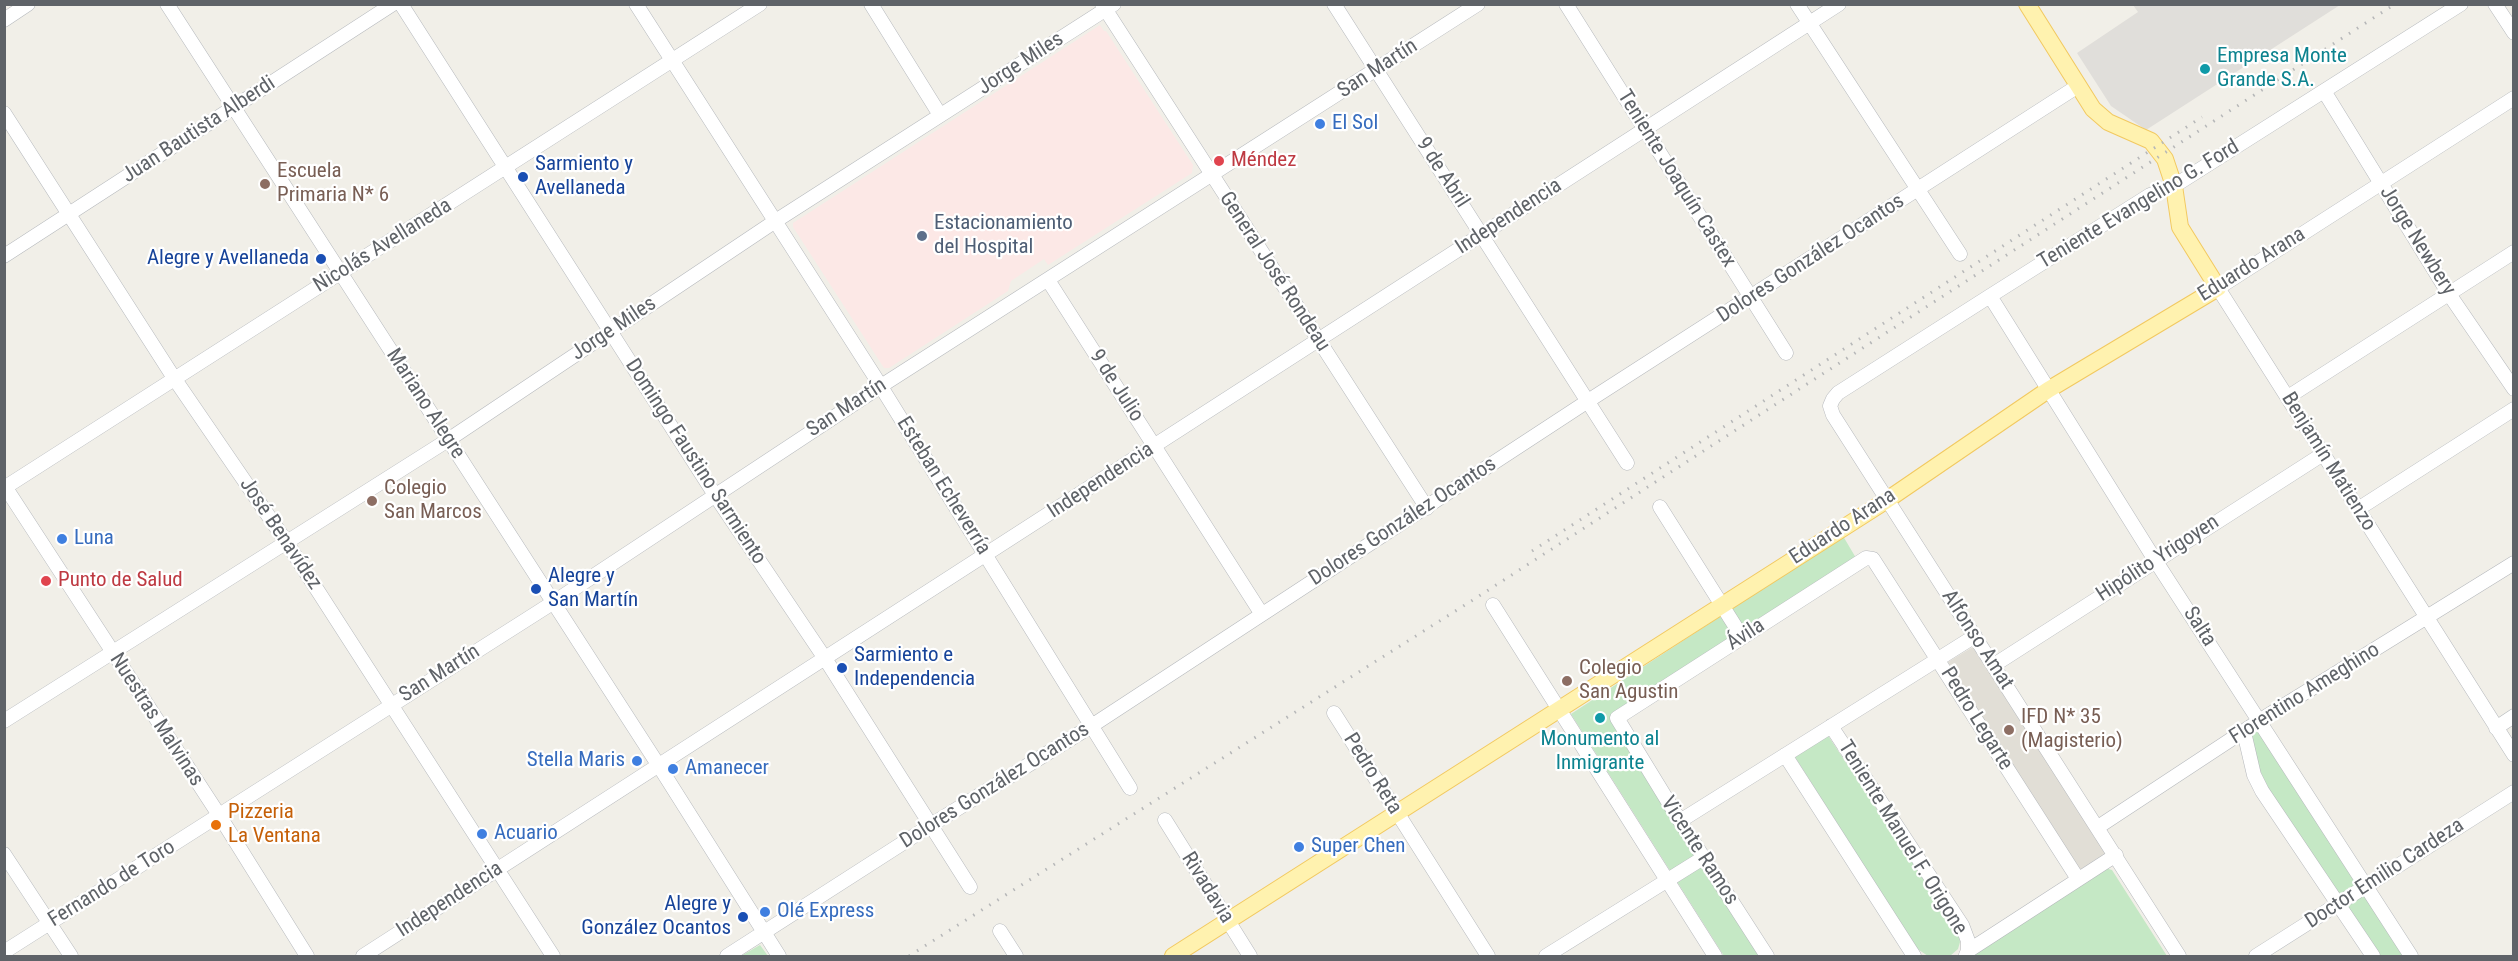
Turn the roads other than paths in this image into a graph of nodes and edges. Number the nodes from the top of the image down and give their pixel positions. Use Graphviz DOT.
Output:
graph roads {
  1 [pos="28,4"];
  2 [pos="167,4"];
  3 [pos="393,4"];
  4 [pos="401,4"];
  5 [pos="636,4"];
  6 [pos="760,4"];
  7 [pos="871,4"];
  8 [pos="1334,4"];
  9 [pos="1478,4"];
  10 [pos="1566,4"];
  11 [pos="1797,4"];
  12 [pos="1839,4"];
  13 [pos="2027,4"];
  14 [pos="2461,4"];
  15 [pos="2495,4"];
  16 [pos="1107,6"];
  17 [pos="4,20"];
  18 [pos="1809,23"];
  19 [pos="2514,33"];
  20 [pos="673,62"];
  21 [pos="1375,71"];
  22 [pos="2078,86"];
  23 [pos="2324,92"];
  24 [pos="2514,98"];
  25 [pos="233,107"];
  26 [pos="4,113"];
  27 [pos="940,115"];
  28 [pos="1645,129"];
  29 [pos="507,168"];
  30 [pos="1212,175"];
  31 [pos="2381,183"];
  32 [pos="2174,186"];
  33 [pos="1917,191"];
  34 [pos="70,214"];
  35 [pos="774,222"];
  36 [pos="1482,234"];
  37 [pos="2514,252"];
  38 [pos="1960,254"];
  39 [pos="4,256"];
  40 [pos="341,273"];
  41 [pos="1048,280"];
  42 [pos="2218,288"];
  43 [pos="2449,294"];
  44 [pos="1990,296"];
  45 [pos="1751,298"];
  46 [pos="610,332"];
  47 [pos="1317,340"];
  48 [pos="1786,353"];
  49 [pos="174,378"];
  50 [pos="880,386"];
  51 [pos="2514,389"];
  52 [pos="2048,390"];
  53 [pos="2288,397"];
  54 [pos="1588,401"];
  55 [pos="2514,409"];
  56 [pos="1833,415"];
  57 [pos="448,440"];
  58 [pos="1155,446"];
  59 [pos="2323,454"];
  60 [pos="1627,463"];
  61 [pos="5,487"];
  62 [pos="715,495"];
  63 [pos="1887,500"];
  64 [pos="1660,507"];
  65 [pos="1427,508"];
  66 [pos="2358,509"];
  67 [pos="287,543"];
  68 [pos="987,556"];
  69 [pos="1873,560"];
  70 [pos="2155,560"];
  71 [pos="2514,564"];
  72 [pos="554,602"];
  73 [pos="1493,605"];
  74 [pos="1721,605"];
  75 [pos="1261,613"];
  76 [pos="2427,617"];
  77 [pos="1975,636"];
  78 [pos="1742,637"];
  79 [pos="112,652"];
  80 [pos="1938,659"];
  81 [pos="826,660"];
  82 [pos="1994,665"];
  83 [pos="391,705"];
  84 [pos="1560,709"];
  85 [pos="1334,713"];
  86 [pos="1620,716"];
  87 [pos="2514,716"];
  88 [pos="2259,721"];
  89 [pos="4,722"];
  90 [pos="1092,725"];
  91 [pos="1831,726"];
  92 [pos="2496,728"];
  93 [pos="2244,732"];
  94 [pos="1785,755"];
  95 [pos="2514,755"];
  96 [pos="659,766"];
  97 [pos="1130,788"];
  98 [pos="2514,792"];
  99 [pos="1396,814"];
  100 [pos="219,816"];
  101 [pos="1165,820"];
  102 [pos="1680,821"];
  103 [pos="931,825"];
  104 [pos="2098,827"];
  105 [pos="4,854"];
  106 [pos="2116,855"];
  107 [pos="1703,858"];
  108 [pos="497,870"];
  109 [pos="2078,879"];
  110 [pos="1667,880"];
  111 [pos="970,887"];
  112 [pos="2365,887"];
  113 [pos="2338,904"];
  114 [pos="1227,922"];
  115 [pos="50,923"];
  116 [pos="1000,931"];
  117 [pos="764,934"];
  118 [pos="4,952"];
  119 [pos="1967,954"];
  120 [pos="1911,956"];
  121 [pos="71,957"];
  122 [pos="307,957"];
  123 [pos="363,957"];
  124 [pos="553,957"];
  125 [pos="727,957"];
  126 [pos="778,957"];
  127 [pos="1016,957"];
  128 [pos="1173,957"];
  129 [pos="1250,957"];
  130 [pos="1488,957"];
  131 [pos="1546,957"];
  132 [pos="1715,957"];
  133 [pos="1767,957"];
  134 [pos="2179,957"];
  135 [pos="2256,957"];
  136 [pos="2373,957"];
  137 [pos="2411,957"];
  1 -- 17 [label="street"];
  2 -- 25 [label="street, Mariano Alegre"];
  3 -- 25 [label="street, Juan Bautista Alberdi"];
  4 -- 29 [label="street, Domingo Faustino Sarmiento"];
  5 -- 20 [label="street, Esteban Echeverría"];
  6 -- 20 [label="street, Nicolás Avellaneda"];
  7 -- 27 [label="street"];
  8 -- 21 [label="street, 9 de Abril"];
  9 -- 21 [label="street, San Martín"];
  10 -- 28 [label="street, Teniente Joaquín Castex"];
  11 -- 18 [label="street"];
  12 -- 18 [label="street, Independencia"];
  13 -- 22 [label="main road"];
  14 -- 23 [label="street, Teniente Evangelino G. Ford"];
  15 -- 19 [label="street"];
  16 -- 27 [label="street, Jorge Miles"];
  16 -- 30 [label="street, General José Rondeau"];
  18 -- 28 [label="street, Independencia"];
  18 -- 33 [label="street"];
  20 -- 29 [label="street, Nicolás Avellaneda"];
  20 -- 35 [label="street, Esteban Echeverría"];
  21 -- 30 [label="street, San Martín"];
  21 -- 36 [label="street, 9 de Abril"];
  22 -- 32 [label="main road, Benjamín Matienzo"];
  22 -- 33 [label="street, Dolores González Ocantos"];
  23 -- 31 [label="street, Jorge Newbery"];
  23 -- 32 [label="street, Teniente Evangelino G. Ford"];
  24 -- 31 [label="street, Eduardo Arana"];
  25 -- 34 [label="street, Juan Bautista Alberdi"];
  25 -- 40 [label="street, Mariano Alegre"];
  26 -- 34 [label="street, José Benavídez"];
  27 -- 35 [label="street, Jorge Miles"];
  28 -- 36 [label="street, Independencia"];
  28 -- 45 [label="street, Teniente Joaquín Castex"];
  29 -- 40 [label="street, Nicolás Avellaneda"];
  29 -- 46 [label="street, Domingo Faustino Sarmiento"];
  30 -- 41 [label="street, San Martín"];
  30 -- 47 [label="street, General José Rondeau"];
  31 -- 42 [label="street, Eduardo Arana"];
  31 -- 43 [label="street, Jorge Newbery"];
  32 -- 42 [label="main road, Benjamín Matienzo"];
  32 -- 44 [label="street, Teniente Evangelino G. Ford"];
  33 -- 38 [label="street"];
  33 -- 45 [label="street, Dolores González Ocantos"];
  34 -- 39 [label="street, Juan Bautista Alberdi"];
  34 -- 49 [label="street, José Benavídez"];
  35 -- 46 [label="street, Jorge Miles"];
  35 -- 50 [label="street, Esteban Echeverría"];
  36 -- 47 [label="street, Independencia"];
  36 -- 54 [label="street, 9 de Abril"];
  37 -- 43 [label="street"];
  40 -- 49 [label="street, Nicolás Avellaneda"];
  40 -- 57 [label="street, Mariano Alegre"];
  41 -- 50 [label="street, San Martín"];
  41 -- 58 [label="street, 9 de Julio"];
  42 -- 52 [label="main road, Eduardo Arana"];
  42 -- 53 [label="street, Benjamín Matienzo"];
  43 -- 51 [label="street, Jorge Newbery"];
  43 -- 53 [label="street"];
  44 -- 52 [label="street, Salta"];
  44 -- 56 [label="street, Teniente Evangelino G. Ford"];
  45 -- 48 [label="street, Teniente Joaquín Castex"];
  45 -- 54 [label="street, Dolores González Ocantos"];
  46 -- 57 [label="street, Jorge Miles"];
  46 -- 62 [label="street, Domingo Faustino Sarmiento"];
  47 -- 58 [label="street, Independencia"];
  47 -- 65 [label="street, General José Rondeau"];
  49 -- 61 [label="street, Nicolás Avellaneda"];
  49 -- 67 [label="street, José Benavídez"];
  50 -- 62 [label="street, San Martín"];
  50 -- 68 [label="street, Esteban Echeverría"];
  52 -- 63 [label="main road, Eduardo Arana"];
  52 -- 70 [label="street, Salta"];
  53 -- 59 [label="street, Benjamín Matienzo"];
  54 -- 60 [label="street, 9 de Abril"];
  54 -- 65 [label="street, Dolores González Ocantos"];
  55 -- 66 [label="street"];
  56 -- 63 [label="street, Alfonso Amat"];
  57 -- 67 [label="street, Jorge Miles"];
  57 -- 72 [label="street, Mariano Alegre"];
  58 -- 68 [label="street, Independencia"];
  58 -- 75 [label="street, 9 de Julio"];
  59 -- 66 [label="street, Benjamín Matienzo"];
  59 -- 70 [label="street, Hipólito Yrigoyen"];
  61 -- 79 [label="street, Nuestras Malvinas"];
  62 -- 72 [label="street, San Martín"];
  62 -- 81 [label="street, Domingo Faustino Sarmiento"];
  63 -- 74 [label="main road, Eduardo Arana"];
  63 -- 77 [label="street, Alfonso Amat"];
  64 -- 74 [label="street"];
  65 -- 75 [label="street, Dolores González Ocantos"];
  66 -- 76 [label="street, Benjamín Matienzo"];
  67 -- 79 [label="street, Jorge Miles"];
  67 -- 83 [label="street, José Benavídez"];
  68 -- 81 [label="street, Independencia"];
  68 -- 90 [label="street, Esteban Echeverría"];
  69 -- 78 [label="street, Ávila"];
  69 -- 80 [label="street, Pedro Legarte"];
  70 -- 82 [label="street, Hipólito Yrigoyen"];
  70 -- 88 [label="street, Salta"];
  71 -- 76 [label="street, Florentino Ameghino"];
  72 -- 83 [label="street, San Martín"];
  72 -- 96 [label="street, Mariano Alegre"];
  73 -- 84 [label="street"];
  74 -- 78 [label="street"];
  74 -- 84 [label="main road, Eduardo Arana"];
  75 -- 90 [label="street, Dolores González Ocantos"];
  76 -- 88 [label="street, Florentino Ameghino"];
  76 -- 92 [label="street, Benjamín Matienzo"];
  77 -- 80 [label="street"];
  77 -- 82 [label="street, Alfonso Amat"];
  78 -- 86 [label="street, Ávila"];
  79 -- 89 [label="street, Jorge Miles"];
  79 -- 100 [label="street, Nuestras Malvinas"];
  80 -- 91 [label="street"];
  80 -- 109 [label="street, Pedro Legarte"];
  81 -- 96 [label="street, Independencia"];
  81 -- 103 [label="street, Domingo Faustino Sarmiento"];
  82 -- 104 [label="street, Alfonso Amat"];
  83 -- 100 [label="street, San Martín"];
  83 -- 108 [label="street, José Benavídez"];
  84 -- 99 [label="main road, Eduardo Arana"];
  84 -- 110 [label="street"];
  85 -- 99 [label="street, Pedro Reta"];
  86 -- 102 [label="street, Vicente Ramos"];
  87 -- 92 [label="street"];
  88 -- 93 [label="street, Florentino Ameghino"];
  88 -- 112 [label="street, Salta"];
  90 -- 97 [label="street, Esteban Echeverría"];
  90 -- 103 [label="street, Dolores González Ocantos"];
  91 -- 94 [label="street"];
  91 -- 119 [label="street, Teniente Manuel F. Origone"];
  92 -- 95 [label="street, Benjamín Matienzo"];
  93 -- 104 [label="street, Florentino Ameghino"];
  93 -- 113 [label="street"];
  94 -- 102 [label="street"];
  94 -- 120 [label="street"];
  96 -- 108 [label="street, Independencia"];
  96 -- 117 [label="street, Mariano Alegre"];
  98 -- 112 [label="street, Doctor Emilio Cardeza"];
  99 -- 114 [label="main road, Eduardo Arana"];
  99 -- 130 [label="street, Pedro Reta"];
  100 -- 115 [label="street, Fernando de Toro"];
  100 -- 122 [label="street, Nuestras Malvinas"];
  101 -- 114 [label="street, Rivadavia"];
  102 -- 107 [label="street, Vicente Ramos"];
  103 -- 111 [label="street, Domingo Faustino Sarmiento"];
  103 -- 117 [label="street, Dolores González Ocantos"];
  104 -- 106 [label="street, Alfonso Amat"];
  105 -- 115 [label="street"];
  106 -- 109 [label="street"];
  106 -- 134 [label="street, Alfonso Amat"];
  107 -- 110 [label="street"];
  107 -- 133 [label="street, Vicente Ramos"];
  108 -- 123 [label="street, Independencia"];
  108 -- 124 [label="street, José Benavídez"];
  109 -- 119 [label="street"];
  110 -- 131 [label="street"];
  110 -- 132 [label="street"];
  112 -- 113 [label="street, Doctor Emilio Cardeza"];
  112 -- 137 [label="street, Salta"];
  113 -- 135 [label="street, Doctor Emilio Cardeza"];
  113 -- 136 [label="street"];
  114 -- 128 [label="main road, Eduardo Arana"];
  114 -- 129 [label="street, Rivadavia"];
  115 -- 118 [label="street, Fernando de Toro"];
  115 -- 121 [label="street"];
  116 -- 127 [label="street"];
  117 -- 125 [label="street, Dolores González Ocantos"];
  117 -- 126 [label="street, Mariano Alegre"];
}
